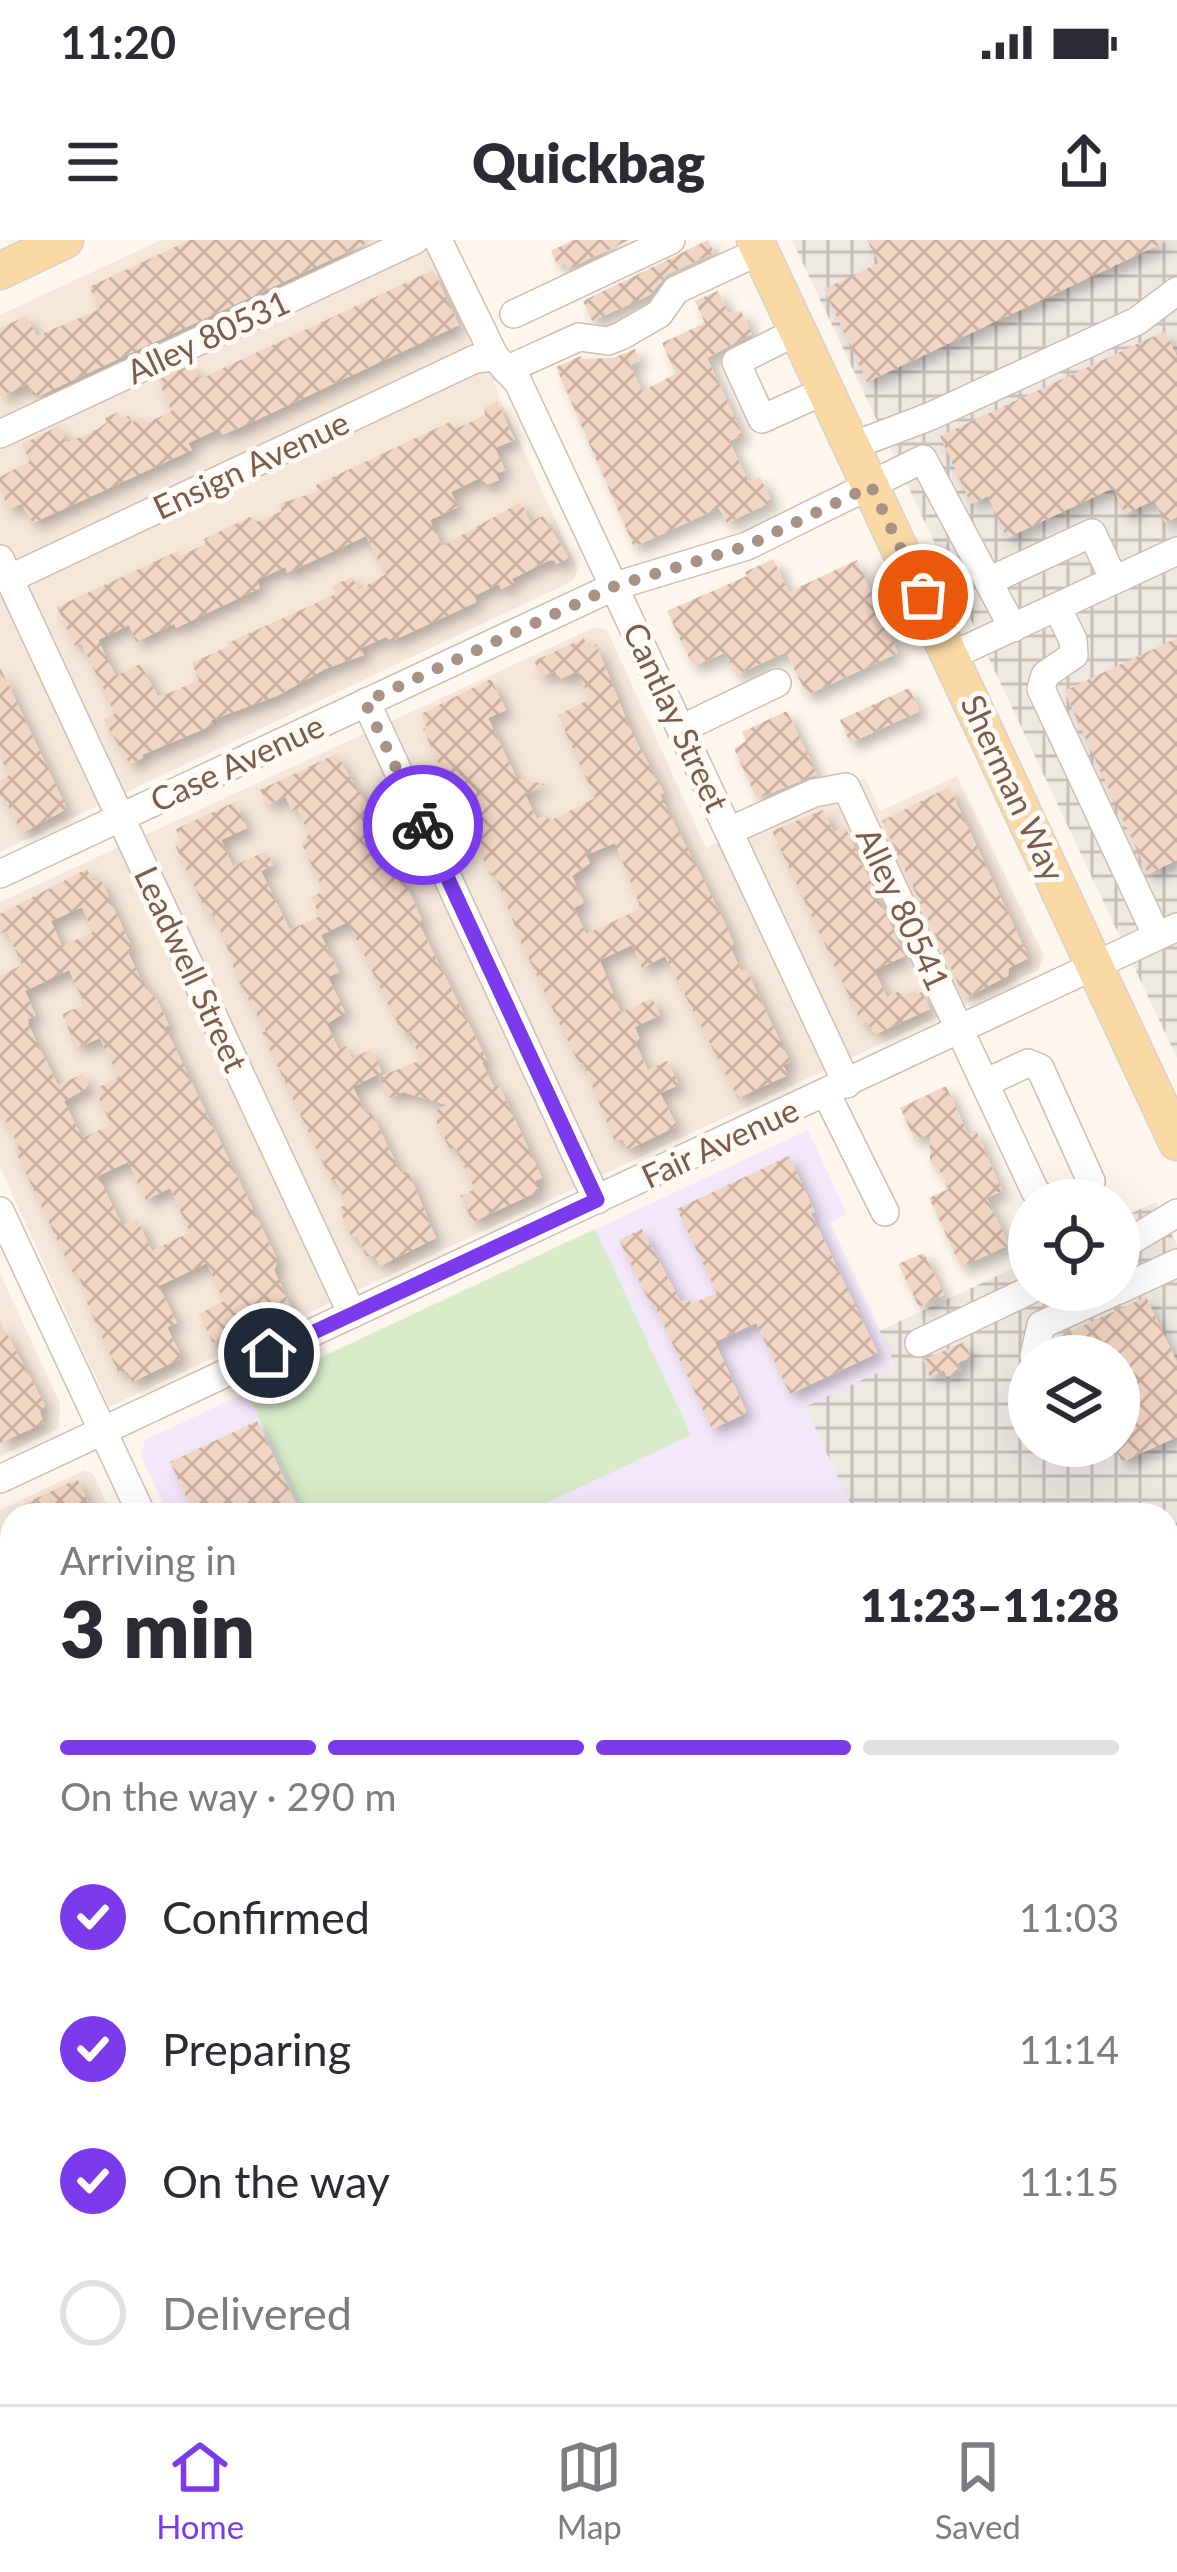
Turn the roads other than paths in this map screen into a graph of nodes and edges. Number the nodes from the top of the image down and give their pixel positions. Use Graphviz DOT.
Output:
graph roads {
  1 [pos="65,240"];
  2 [pos="416,240"];
  3 [pos="438,240"];
  4 [pos="671,240"];
  5 [pos="758,245"];
  6 [pos="0,271"];
  7 [pos="1177,291"];
  8 [pos="514,314"];
  9 [pos="798,331"];
  10 [pos="501,363"];
  11 [pos="826,391"];
  12 [pos="0,434"];
  13 [pos="852,446"];
  14 [pos="871,486"];
  15 [pos="1052,551"];
  16 [pos="1177,551"];
  17 [pos="5,569"];
  18 [pos="1114,580"];
  19 [pos="989,581"];
  20 [pos="615,586"];
  21 [pos="1066,602"];
  22 [pos="1013,628"];
  23 [pos="952,656"];
  24 [pos="777,683"];
  25 [pos="365,702"];
  26 [pos="681,729"];
  27 [pos="121,818"];
  28 [pos="729,832"];
  29 [pos="0,874"];
  30 [pos="1166,930"];
  31 [pos="1096,965"];
  32 [pos="960,1031"];
  33 [pos="985,1083"];
  34 [pos="837,1089"];
  35 [pos="1177,1142"];
  36 [pos="1029,1179"];
  37 [pos="1091,1179"];
  38 [pos="597,1200"];
  39 [pos="0,1211"];
  40 [pos="885,1212"];
  41 [pos="1177,1214"];
  42 [pos="1140,1236"];
  43 [pos="1177,1263"];
  44 [pos="1140,1280"];
  45 [pos="1008,1300"];
  46 [pos="1072,1311"];
  47 [pos="352,1314"];
  48 [pos="1039,1335"];
  49 [pos="919,1342"];
  50 [pos="103,1431"];
  51 [pos="0,1479"];
  52 [pos="136,1503"];
  1 -- 6 [label="main road"];
  2 -- 12 [label="street, Alley 80531"];
  3 -- 10 [label="street"];
  4 -- 8 [label="street"];
  5 -- 9 [label="main road, Sherman Way"];
  5 -- 10 [label="street, Ensign Avenue"];
  7 -- 13 [label="street"];
  9 -- 11 [label="main road, Sherman Way"];
  9 -- 11 [label="street"];
  10 -- 17 [label="street, Ensign Avenue"];
  10 -- 20 [label="street, Cantlay Street"];
  11 -- 13 [label="main road, Sherman Way"];
  13 -- 14 [label="main road, Sherman Way"];
  14 -- 19 [label="street, Case Avenue"];
  14 -- 20 [label="street, Case Avenue"];
  14 -- 23 [label="main road, Sherman Way"];
  15 -- 18 [label="street"];
  15 -- 19 [label="street"];
  15 -- 21 [label="street"];
  16 -- 18 [label="street"];
  17 -- 27 [label="street, Leadwell Street"];
  18 -- 21 [label="street"];
  19 -- 22 [label="street"];
  20 -- 25 [label="street, Case Avenue"];
  20 -- 26 [label="street, Cantlay Street"];
  21 -- 22 [label="street"];
  21 -- 30 [label="street"];
  22 -- 23 [label="street"];
  23 -- 31 [label="main road, Sherman Way"];
  24 -- 26 [label="street"];
  25 -- 27 [label="street, Case Avenue"];
  25 -- 38 [label="street"];
  26 -- 28 [label="street, Cantlay Street"];
  27 -- 29 [label="street, Case Avenue"];
  27 -- 47 [label="street, Leadwell Street"];
  28 -- 32 [label="street, Alley 80541"];
  28 -- 34 [label="street, Cantlay Street"];
  30 -- 31 [label="street, Fair Avenue"];
  31 -- 32 [label="street, Fair Avenue"];
  31 -- 35 [label="main road, Sherman Way"];
  32 -- 33 [label="street, Alley 80541"];
  32 -- 34 [label="street, Fair Avenue"];
  33 -- 36 [label="street, Alley 80541"];
  33 -- 37 [label="street"];
  34 -- 38 [label="street, Fair Avenue"];
  34 -- 40 [label="street, Cantlay Street"];
  38 -- 47 [label="street, Fair Avenue"];
  39 -- 50 [label="street"];
  41 -- 42 [label="street"];
  43 -- 44 [label="street"];
  45 -- 49 [label="street"];
  46 -- 48 [label="street"];
  47 -- 50 [label="street, Fair Avenue"];
  50 -- 51 [label="street, Fair Avenue"];
  50 -- 52 [label="street"];
}
